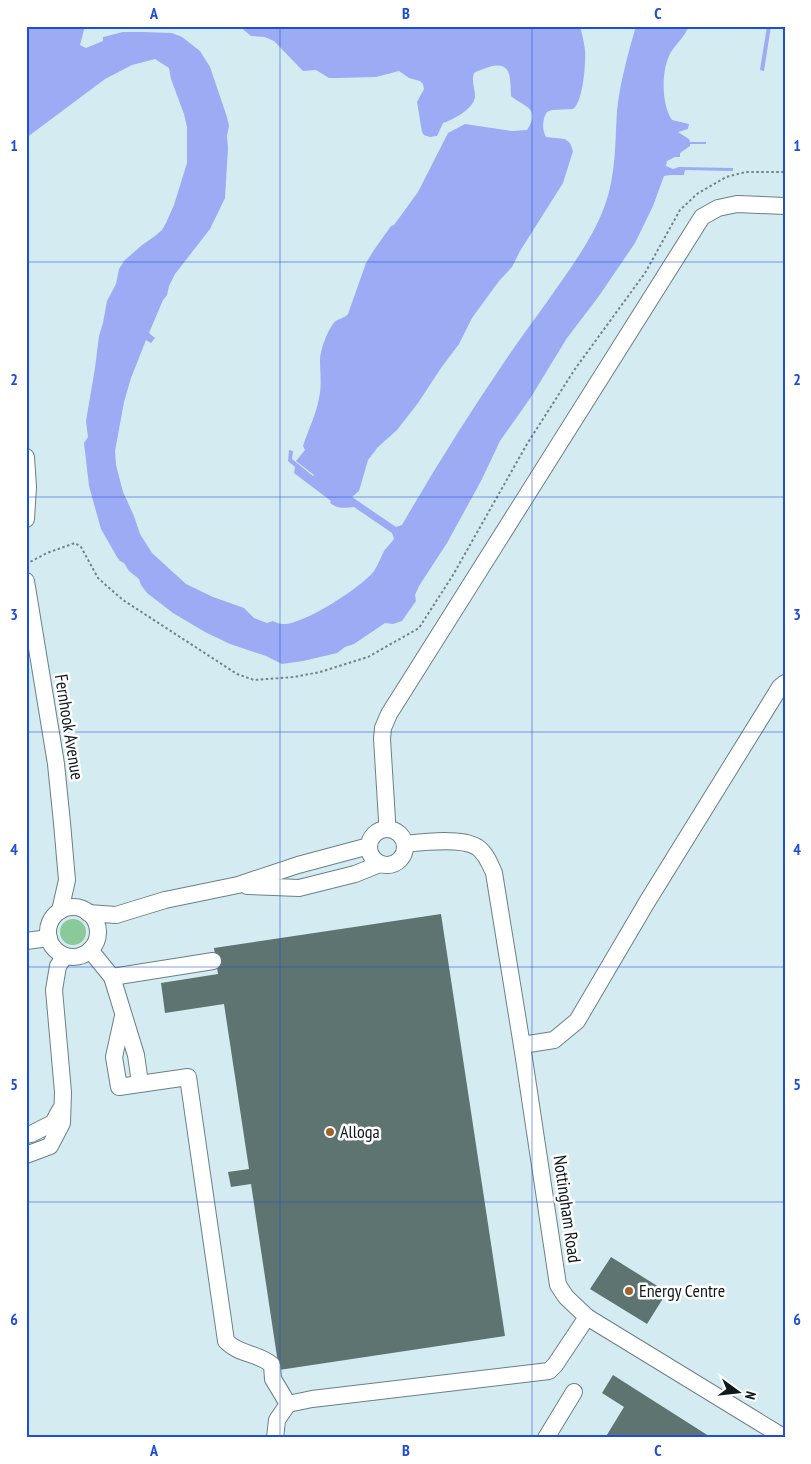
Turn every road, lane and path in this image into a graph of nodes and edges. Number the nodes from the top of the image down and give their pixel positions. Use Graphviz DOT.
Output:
graph roads {
  1 [pos="785,172"];
  2 [pos="785,206"];
  3 [pos="26,457"];
  4 [pos="27,487"];
  5 [pos="26,519"];
  6 [pos="26,564"];
  7 [pos="26,581"];
  8 [pos="33,674"];
  9 [pos="785,683"];
  10 [pos="387,828"];
  11 [pos="405,844"];
  12 [pos="369,846"];
  13 [pos="380,864"];
  14 [pos="67,880"];
  15 [pos="238,885"];
  16 [pos="60,911"];
  17 [pos="86,911"];
  18 [pos="116,915"];
  19 [pos="97,932"];
  20 [pos="48,938"];
  21 [pos="26,941"];
  22 [pos="90,950"];
  23 [pos="65,956"];
  24 [pos="213,961"];
  25 [pos="112,976"];
  26 [pos="123,1016"];
  27 [pos="522,1045"];
  28 [pos="140,1083"];
  29 [pos="63,1106"];
  30 [pos="26,1135"];
  31 [pos="26,1155"];
  32 [pos="587,1317"];
  33 [pos="574,1392"];
  34 [pos="288,1404"];
  35 [pos="275,1438"];
  36 [pos="546,1438"];
  37 [pos="785,1438"];
  1 -- 6 [label="path"];
  2 -- 10 [label="street"];
  3 -- 4 [label="street"];
  4 -- 5 [label="street"];
  7 -- 8 [label="street, Fernhook Avenue"];
  8 -- 14 [label="street, Fernhook Avenue"];
  9 -- 27 [label="street"];
  10 -- 11 [label="street"];
  10 -- 12 [label="street"];
  11 -- 13 [label="street"];
  11 -- 27 [label="street, Nottingham Road"];
  12 -- 13 [label="street"];
  12 -- 15 [label="street"];
  13 -- 15 [label="street"];
  14 -- 16 [label="street, Fernhook Avenue"];
  14 -- 17 [label="street, Fernhook Avenue"];
  15 -- 18 [label="street"];
  16 -- 17 [label="street"];
  16 -- 20 [label="street"];
  17 -- 18 [label="street"];
  17 -- 19 [label="street"];
  18 -- 19 [label="street"];
  19 -- 22 [label="street"];
  20 -- 21 [label="street"];
  20 -- 23 [label="street"];
  22 -- 23 [label="street"];
  22 -- 25 [label="street"];
  23 -- 29 [label="street"];
  24 -- 25 [label="street"];
  25 -- 26 [label="street"];
  26 -- 28 [label="street"];
  26 -- 28 [label="street"];
  27 -- 32 [label="street, Nottingham Road"];
  28 -- 34 [label="street"];
  29 -- 30 [label="street"];
  29 -- 31 [label="street"];
  32 -- 34 [label="street"];
  32 -- 37 [label="street, Nottingham Road"];
  33 -- 36 [label="street"];
  34 -- 35 [label="street"];
}
